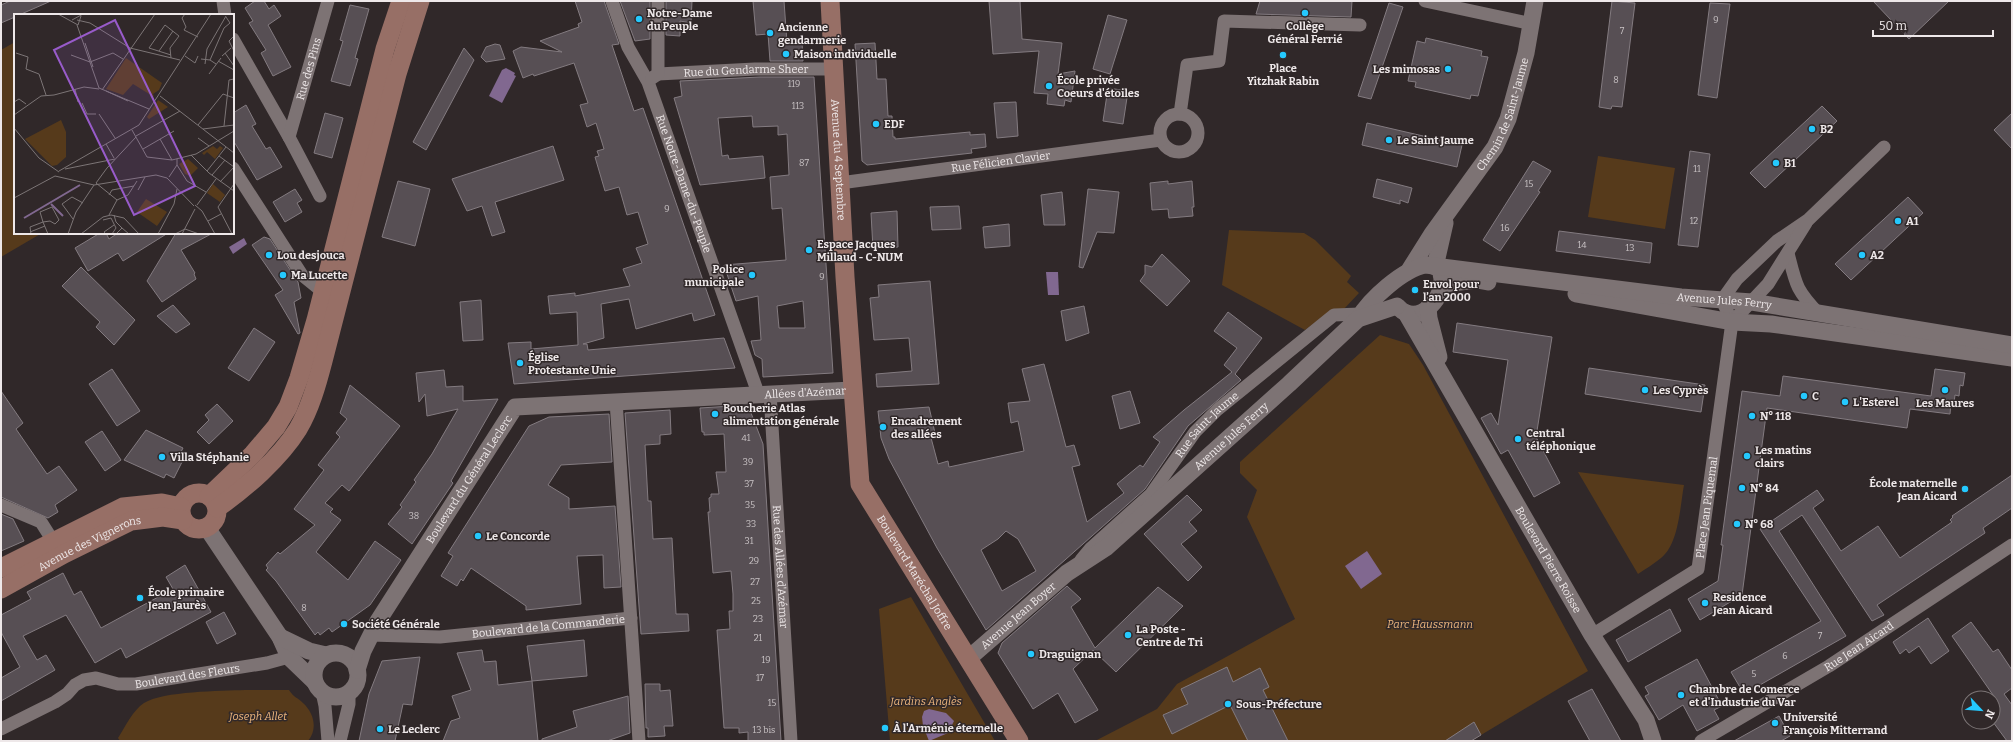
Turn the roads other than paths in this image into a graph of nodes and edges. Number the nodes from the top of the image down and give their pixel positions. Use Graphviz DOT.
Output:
graph roads {
  1 [pos="223,1"];
  2 [pos="328,1"];
  3 [pos="401,1"];
  4 [pos="420,1"];
  5 [pos="612,1"];
  6 [pos="658,1"];
  7 [pos="830,1"];
  8 [pos="1425,1"];
  9 [pos="1535,1"];
  10 [pos="225,14"];
  11 [pos="1532,24"];
  12 [pos="1360,26"];
  13 [pos="234,41"];
  14 [pos="834,69"];
  15 [pos="653,78"];
  16 [pos="1180,114"];
  17 [pos="289,137"];
  18 [pos="1161,140"];
  19 [pos="1884,147"];
  20 [pos="234,170"];
  21 [pos="840,183"];
  22 [pos="320,196"];
  23 [pos="1446,217"];
  24 [pos="1808,220"];
  25 [pos="1438,249"];
  26 [pos="1788,253"];
  27 [pos="1435,267"];
  28 [pos="1410,269"];
  29 [pos="1483,272"];
  30 [pos="1392,284"];
  31 [pos="1443,284"];
  32 [pos="323,292"];
  33 [pos="1722,300"];
  34 [pos="1752,302"];
  35 [pos="1428,308"];
  36 [pos="1402,309"];
  37 [pos="1819,314"];
  38 [pos="1359,316"];
  39 [pos="1732,322"];
  40 [pos="2012,345"];
  41 [pos="2012,358"];
  42 [pos="1445,377"];
  43 [pos="852,390"];
  44 [pos="764,393"];
  45 [pos="616,401"];
  46 [pos="213,502"];
  47 [pos="1,505"];
  48 [pos="182,514"];
  49 [pos="207,528"];
  50 [pos="53,541"];
  51 [pos="2012,545"];
  52 [pos="1,568"];
  53 [pos="1071,570"];
  54 [pos="1,589"];
  55 [pos="631,618"];
  56 [pos="370,635"];
  57 [pos="1592,635"];
  58 [pos="280,637"];
  59 [pos="335,654"];
  60 [pos="289,657"];
  61 [pos="969,658"];
  62 [pos="357,670"];
  63 [pos="318,687"];
  64 [pos="349,692"];
  65 [pos="1,729"];
  66 [pos="328,741"];
  67 [pos="340,741"];
  68 [pos="639,741"];
  69 [pos="791,741"];
  70 [pos="1019,741"];
  71 [pos="1653,741"];
  72 [pos="1702,741"];
  1 -- 10 [label="street"];
  2 -- 17 [label="street, Rue des Pins"];
  3 -- 32 [label="main road"];
  4 -- 46 [label="main road"];
  5 -- 15 [label="street, Rue Notre-Dame-du-Peuple"];
  6 -- 15 [label="street"];
  7 -- 14 [label="main road, Avenue du 4 Septembre"];
  8 -- 11 [label="street"];
  9 -- 11 [label="street, Chemin de Saint-Jaume"];
  11 -- 23 [label="street, Chemin de Saint-Jaume"];
  12 -- 16 [label="street"];
  13 -- 17 [label="street"];
  14 -- 15 [label="street, Rue du Gendarme Sheer"];
  14 -- 21 [label="main road, Avenue du 4 Septembre"];
  15 -- 44 [label="street, Rue Notre-Dame-du-Peuple"];
  16 -- 18 [label="street"];
  16 -- 18 [label="street"];
  17 -- 22 [label="street"];
  18 -- 21 [label="street, Rue Félicien Clavier"];
  19 -- 24 [label="street"];
  20 -- 32 [label="street"];
  21 -- 43 [label="main road, Avenue du 4 Septembre"];
  23 -- 25 [label="street, Chemin de Saint-Jaume"];
  23 -- 28 [label="street, Chemin de Saint-Jaume"];
  24 -- 26 [label="street"];
  24 -- 33 [label="street"];
  25 -- 27 [label="street, Chemin de Saint-Jaume"];
  25 -- 29 [label="street"];
  26 -- 34 [label="street"];
  26 -- 37 [label="street"];
  27 -- 28 [label="street"];
  27 -- 29 [label="street, Avenue Jules Ferry"];
  27 -- 31 [label="street"];
  28 -- 30 [label="street"];
  29 -- 33 [label="street, Avenue Jules Ferry"];
  30 -- 36 [label="street"];
  30 -- 38 [label="street"];
  31 -- 35 [label="street"];
  31 -- 39 [label="street, Avenue Jules Ferry"];
  32 -- 46 [label="main road"];
  33 -- 34 [label="street, Avenue Jules Ferry"];
  33 -- 39 [label="street"];
  34 -- 37 [label="street, Avenue Jules Ferry"];
  34 -- 39 [label="street"];
  35 -- 36 [label="street"];
  35 -- 42 [label="street, Boulevard Pierre Roisse"];
  36 -- 38 [label="street, Avenue Jules Ferry"];
  36 -- 42 [label="street, Boulevard Pierre Roisse"];
  37 -- 40 [label="street, Avenue Jules Ferry"];
  38 -- 53 [label="street, Avenue Jules Ferry"];
  38 -- 53 [label="street, Rue Saint-Jaume"];
  39 -- 41 [label="street, Avenue Jules Ferry"];
  39 -- 57 [label="street, Place Jean Piquemal"];
  42 -- 57 [label="street, Boulevard Pierre Roisse"];
  43 -- 44 [label="street, Allées d'Azémar"];
  43 -- 61 [label="main road, Boulevard Maréchal Joffre"];
  44 -- 45 [label="street, Boulevard du Général Leclerc"];
  44 -- 69 [label="street, Rue des Allées d'Azémar"];
  45 -- 55 [label="street, Boulevard de la Commanderie"];
  45 -- 56 [label="street, Boulevard du Général Leclerc"];
  46 -- 48 [label="main road"];
  46 -- 49 [label="main road"];
  47 -- 50 [label="street"];
  48 -- 49 [label="main road, Avenue des Vignerons"];
  48 -- 50 [label="main road, Avenue des Vignerons"];
  48 -- 54 [label="main road, Avenue des Vignerons"];
  49 -- 58 [label="street"];
  50 -- 52 [label="main road, Avenue des Vignerons"];
  51 -- 72 [label="street, Rue Jean Aicard"];
  53 -- 61 [label="street, Avenue Jean Boyer"];
  55 -- 56 [label="street, Boulevard de la Commanderie"];
  55 -- 68 [label="street"];
  56 -- 59 [label="street, Boulevard du Général Leclerc"];
  56 -- 62 [label="street, Boulevard du Général Leclerc"];
  57 -- 71 [label="street, Boulevard Pierre Roisse"];
  58 -- 59 [label="street"];
  58 -- 60 [label="street"];
  59 -- 62 [label="street"];
  59 -- 63 [label="street"];
  60 -- 63 [label="street"];
  60 -- 65 [label="street, Boulevard des Fleurs"];
  61 -- 70 [label="main road, Boulevard Maréchal Joffre"];
  62 -- 64 [label="street"];
  63 -- 64 [label="street"];
  63 -- 66 [label="street"];
  64 -- 67 [label="street"];
}
